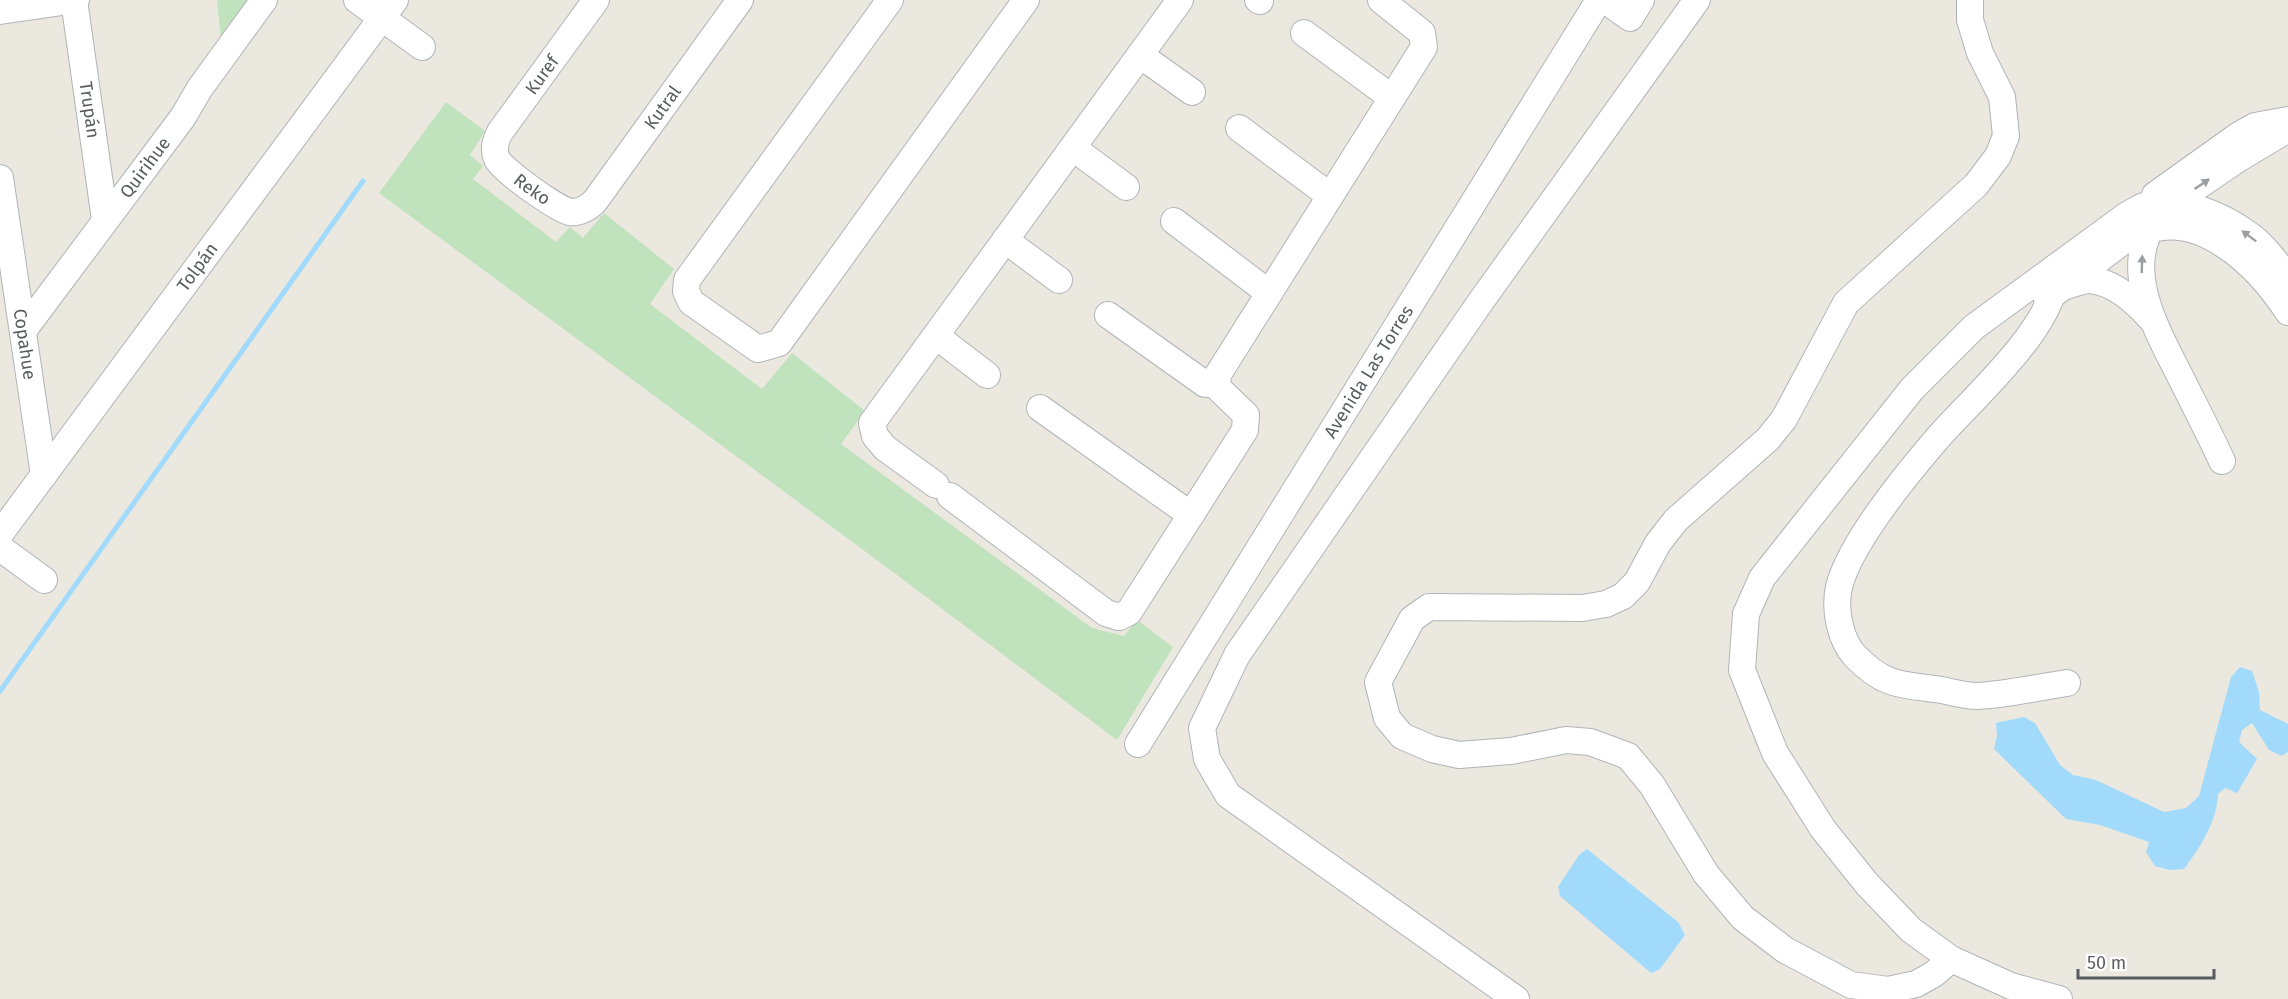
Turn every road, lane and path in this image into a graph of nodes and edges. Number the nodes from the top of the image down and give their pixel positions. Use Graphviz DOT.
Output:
graph roads {
  1 [pos="75,0"];
  2 [pos="264,0"];
  3 [pos="357,0"];
  4 [pos="596,0"];
  5 [pos="740,0"];
  6 [pos="890,0"];
  7 [pos="1026,0"];
  8 [pos="1180,0"];
  9 [pos="1381,0"];
  10 [pos="1599,0"];
  11 [pos="1605,0"];
  12 [pos="1696,0"];
  13 [pos="1970,0"];
  14 [pos="14,6"];
  15 [pos="388,9"];
  16 [pos="1635,9"];
  17 [pos="1304,33"];
  18 [pos="422,47"];
  19 [pos="1140,55"];
  20 [pos="1192,92"];
  21 [pos="1392,98"];
  22 [pos="2288,120"];
  23 [pos="1239,128"];
  24 [pos="2288,129"];
  25 [pos="1073,148"];
  26 [pos="495,152"];
  27 [pos="0,178"];
  28 [pos="1126,187"];
  29 [pos="1330,196"];
  30 [pos="580,211"];
  31 [pos="2127,215"];
  32 [pos="2161,215"];
  33 [pos="105,220"];
  34 [pos="1174,221"];
  35 [pos="1005,240"];
  36 [pos="2288,279"];
  37 [pos="1059,280"];
  38 [pos="2058,284"];
  39 [pos="1269,293"];
  40 [pos="2288,312"];
  41 [pos="1108,315"];
  42 [pos="2152,320"];
  43 [pos="23,331"];
  44 [pos="936,336"];
  45 [pos="987,375"];
  46 [pos="1217,383"];
  47 [pos="1040,408"];
  48 [pos="2222,461"];
  49 [pos="44,475"];
  50 [pos="1191,515"];
  51 [pos="0,534"];
  52 [pos="0,548"];
  53 [pos="44,580"];
  54 [pos="2067,683"];
  55 [pos="1138,744"];
  56 [pos="1951,959"];
  57 [pos="1516,999"];
  58 [pos="2059,999"];
  1 -- 14 [label="street"];
  1 -- 33 [label="street, Trupán"];
  2 -- 33 [label="street, Quirihue"];
  3 -- 15 [label="street"];
  4 -- 26 [label="street, Kuref"];
  5 -- 30 [label="street, Kutral"];
  6 -- 7 [label="street"];
  8 -- 19 [label="street"];
  9 -- 21 [label="street"];
  10 -- 55 [label="street, Avenida Las Torres"];
  11 -- 16 [label="street"];
  12 -- 57 [label="street"];
  13 -- 56 [label="street"];
  15 -- 18 [label="street"];
  15 -- 49 [label="street, Tolpán"];
  17 -- 21 [label="street"];
  19 -- 20 [label="street"];
  19 -- 25 [label="street"];
  21 -- 29 [label="street"];
  22 -- 31 [label="street"];
  23 -- 29 [label="street"];
  32 -- 24 [label="street, one-way"];
  25 -- 28 [label="street"];
  25 -- 35 [label="street"];
  26 -- 30 [label="street, Reko"];
  27 -- 43 [label="street, Copahue"];
  29 -- 39 [label="street"];
  31 -- 32 [label="street"];
  31 -- 38 [label="street"];
  36 -- 32 [label="street, one-way"];
  32 -- 38 [label="street"];
  32 -- 40 [label="street"];
  42 -- 32 [label="street, one-way"];
  33 -- 43 [label="street, Quirihue"];
  34 -- 39 [label="street"];
  35 -- 37 [label="street"];
  35 -- 44 [label="street"];
  38 -- 42 [label="street"];
  38 -- 54 [label="street"];
  38 -- 56 [label="street"];
  39 -- 46 [label="street"];
  41 -- 46 [label="street"];
  42 -- 48 [label="street"];
  43 -- 49 [label="street, Copahue"];
  44 -- 45 [label="street"];
  44 -- 50 [label="street"];
  46 -- 50 [label="street"];
  47 -- 50 [label="street"];
  49 -- 51 [label="street, Tolpán"];
  52 -- 53 [label="street"];
  56 -- 58 [label="street"];
}
